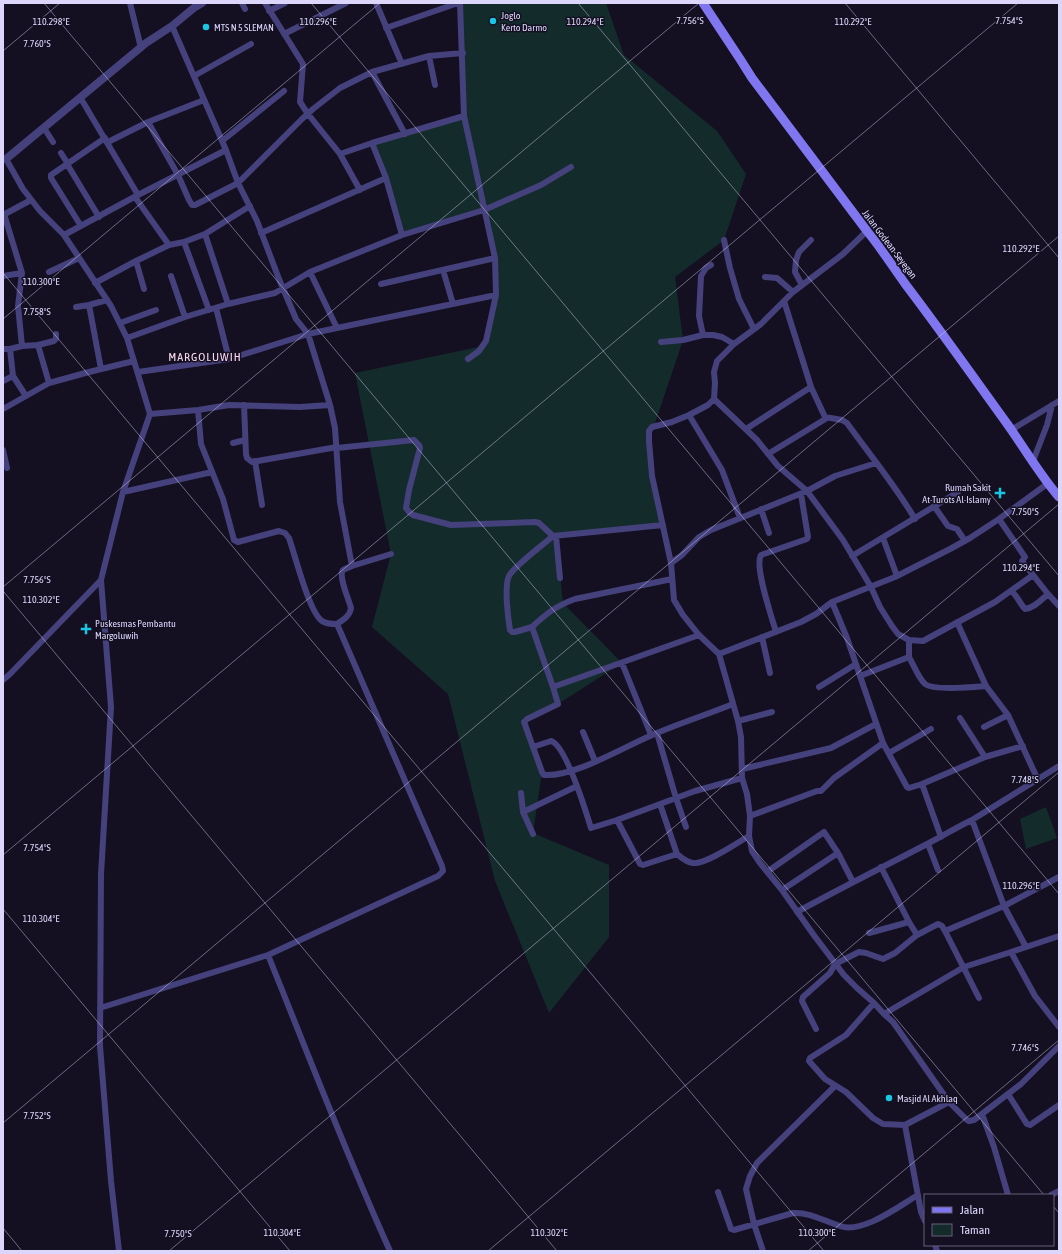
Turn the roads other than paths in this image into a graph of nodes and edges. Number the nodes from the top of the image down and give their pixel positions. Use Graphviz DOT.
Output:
graph roads {
  1 [pos="130,3"];
  2 [pos="202,3"];
  3 [pos="242,3"];
  4 [pos="265,3"];
  5 [pos="285,3"];
  6 [pos="346,3"];
  7 [pos="376,3"];
  8 [pos="459,3"];
  9 [pos="703,3"];
  10 [pos="245,9"];
  11 [pos="269,11"];
  12 [pos="172,26"];
  13 [pos="386,28"];
  14 [pos="284,34"];
  15 [pos="251,44"];
  16 [pos="141,48"];
  17 [pos="463,53"];
  18 [pos="429,56"];
  19 [pos="402,64"];
  20 [pos="372,72"];
  21 [pos="194,76"];
  22 [pos="435,85"];
  23 [pos="284,92"];
  24 [pos="80,97"];
  25 [pos="204,100"];
  26 [pos="308,114"];
  27 [pos="464,116"];
  28 [pos="148,122"];
  29 [pos="44,128"];
  30 [pos="405,134"];
  31 [pos="106,140"];
  32 [pos="222,141"];
  33 [pos="53,142"];
  34 [pos="372,143"];
  35 [pos="226,150"];
  36 [pos="61,153"];
  37 [pos="340,154"];
  38 [pos="5,160"];
  39 [pos="68,164"];
  40 [pos="571,167"];
  41 [pos="178,175"];
  42 [pos="386,178"];
  43 [pos="238,183"];
  44 [pos="360,190"];
  45 [pos="137,196"];
  46 [pos="31,200"];
  47 [pos="250,206"];
  48 [pos="484,210"];
  49 [pos="3,215"];
  50 [pos="99,217"];
  51 [pos="81,226"];
  52 [pos="867,231"];
  53 [pos="261,233"];
  54 [pos="205,234"];
  55 [pos="402,235"];
  56 [pos="64,236"];
  57 [pos="724,240"];
  58 [pos="811,240"];
  59 [pos="184,242"];
  60 [pos="169,245"];
  61 [pos="79,258"];
  62 [pos="495,258"];
  63 [pos="136,261"];
  64 [pos="711,265"];
  65 [pos="443,270"];
  66 [pos="49,272"];
  67 [pos="310,272"];
  68 [pos="22,273"];
  69 [pos="3,276"];
  70 [pos="171,276"];
  71 [pos="765,277"];
  72 [pos="95,283"];
  73 [pos="381,284"];
  74 [pos="802,285"];
  75 [pos="283,288"];
  76 [pos="144,289"];
  77 [pos="793,292"];
  78 [pos="496,295"];
  79 [pos="107,300"];
  80 [pos="784,301"];
  81 [pos="228,304"];
  82 [pos="453,304"];
  83 [pos="89,305"];
  84 [pos="76,306"];
  85 [pos="216,308"];
  86 [pos="156,310"];
  87 [pos="208,310"];
  88 [pos="185,317"];
  89 [pos="120,324"];
  90 [pos="337,328"];
  91 [pos="754,329"];
  92 [pos="56,334"];
  93 [pos="308,334"];
  94 [pos="703,335"];
  95 [pos="127,338"];
  96 [pos="661,342"];
  97 [pos="734,344"];
  98 [pos="38,345"];
  99 [pos="22,346"];
  100 [pos="3,349"];
  101 [pos="10,349"];
  102 [pos="229,359"];
  103 [pos="468,359"];
  104 [pos="134,361"];
  105 [pos="101,369"];
  106 [pos="138,372"];
  107 [pos="13,376"];
  108 [pos="3,381"];
  109 [pos="49,383"];
  110 [pos="811,387"];
  111 [pos="26,396"];
  112 [pos="714,399"];
  113 [pos="1059,401"];
  114 [pos="244,405"];
  115 [pos="1052,405"];
  116 [pos="330,406"];
  117 [pos="3,409"];
  118 [pos="198,410"];
  119 [pos="150,414"];
  120 [pos="689,415"];
  121 [pos="827,418"];
  122 [pos="746,429"];
  123 [pos="1011,430"];
  124 [pos="246,440"];
  125 [pos="233,443"];
  126 [pos="337,448"];
  127 [pos="3,450"];
  128 [pos="768,454"];
  129 [pos="255,461"];
  130 [pos="1032,461"];
  131 [pos="876,463"];
  132 [pos="7,468"];
  133 [pos="212,472"];
  134 [pos="1047,484"];
  135 [pos="807,491"];
  136 [pos="123,492"];
  137 [pos="958,492"];
  138 [pos="801,494"];
  139 [pos="1059,497"];
  140 [pos="262,506"];
  141 [pos="934,506"];
  142 [pos="761,509"];
  143 [pos="740,518"];
  144 [pos="915,518"];
  145 [pos="999,519"];
  146 [pos="663,526"];
  147 [pos="769,533"];
  148 [pos="554,536"];
  149 [pos="883,538"];
  150 [pos="965,541"];
  151 [pos="391,554"];
  152 [pos="852,556"];
  153 [pos="671,563"];
  154 [pos="352,566"];
  155 [pos="1033,575"];
  156 [pos="897,576"];
  157 [pos="560,578"];
  158 [pos="672,579"];
  159 [pos="101,580"];
  160 [pos="871,587"];
  161 [pos="1011,591"];
  162 [pos="1048,594"];
  163 [pos="832,602"];
  164 [pos="1059,606"];
  165 [pos="957,622"];
  166 [pos="337,624"];
  167 [pos="532,627"];
  168 [pos="776,632"];
  169 [pos="699,635"];
  170 [pos="762,637"];
  171 [pos="909,640"];
  172 [pos="719,654"];
  173 [pos="909,657"];
  174 [pos="622,663"];
  175 [pos="856,664"];
  176 [pos="770,673"];
  177 [pos="860,676"];
  178 [pos="3,680"];
  179 [pos="819,686"];
  180 [pos="986,686"];
  181 [pos="553,687"];
  182 [pos="733,704"];
  183 [pos="772,712"];
  184 [pos="1008,714"];
  185 [pos="960,718"];
  186 [pos="738,721"];
  187 [pos="876,724"];
  188 [pos="984,727"];
  189 [pos="931,729"];
  190 [pos="582,732"];
  191 [pos="654,734"];
  192 [pos="883,743"];
  193 [pos="1023,746"];
  194 [pos="533,747"];
  195 [pos="889,753"];
  196 [pos="985,758"];
  197 [pos="595,761"];
  198 [pos="1059,766"];
  199 [pos="742,769"];
  200 [pos="571,771"];
  201 [pos="742,778"];
  202 [pos="1038,780"];
  203 [pos="922,784"];
  204 [pos="577,786"];
  205 [pos="521,793"];
  206 [pos="676,798"];
  207 [pos="660,804"];
  208 [pos="523,812"];
  209 [pos="750,816"];
  210 [pos="617,820"];
  211 [pos="972,820"];
  212 [pos="686,827"];
  213 [pos="533,834"];
  214 [pos="749,836"];
  215 [pos="941,837"];
  216 [pos="928,844"];
  217 [pos="838,853"];
  218 [pos="677,854"];
  219 [pos="881,867"];
  220 [pos="938,870"];
  221 [pos="767,872"];
  222 [pos="1059,877"];
  223 [pos="853,882"];
  224 [pos="782,890"];
  225 [pos="1004,906"];
  226 [pos="797,912"];
  227 [pos="909,922"];
  228 [pos="945,931"];
  229 [pos="869,933"];
  230 [pos="917,935"];
  231 [pos="1059,936"];
  232 [pos="1026,947"];
  233 [pos="1011,952"];
  234 [pos="268,955"];
  235 [pos="835,964"];
  236 [pos="964,967"];
  237 [pos="979,998"];
  238 [pos="874,1003"];
  239 [pos="100,1008"];
  240 [pos="884,1014"];
  241 [pos="1059,1027"];
  242 [pos="816,1028"];
  243 [pos="1059,1046"];
  244 [pos="835,1086"];
  245 [pos="1008,1094"];
  246 [pos="949,1102"];
  247 [pos="1059,1105"];
  248 [pos="982,1114"];
  249 [pos="905,1125"];
  250 [pos="718,1192"];
  251 [pos="1008,1194"];
  252 [pos="918,1195"];
  253 [pos="924,1219"];
  254 [pos="754,1224"];
  255 [pos="119,1251"];
  256 [pos="390,1251"];
  257 [pos="763,1251"];
  1 -- 16 [label="street"];
  2 -- 12 [label="street"];
  3 -- 10 [label="street"];
  4 -- 11 [label="street"];
  5 -- 11 [label="street"];
  6 -- 14 [label="street"];
  7 -- 13 [label="street"];
  8 -- 13 [label="street"];
  8 -- 17 [label="street"];
  9 -- 52 [label="main road, Jalan Godean-Seyegan"];
  11 -- 14 [label="street"];
  12 -- 16 [label="street"];
  12 -- 21 [label="street"];
  13 -- 19 [label="street"];
  14 -- 26 [label="street"];
  15 -- 21 [label="street"];
  16 -- 24 [label="street"];
  17 -- 18 [label="street"];
  17 -- 27 [label="street"];
  18 -- 19 [label="street"];
  18 -- 22 [label="street"];
  19 -- 20 [label="street"];
  20 -- 26 [label="street"];
  20 -- 30 [label="street"];
  21 -- 25 [label="street"];
  23 -- 32 [label="street"];
  24 -- 29 [label="street"];
  24 -- 31 [label="street"];
  25 -- 28 [label="street"];
  25 -- 32 [label="street"];
  26 -- 37 [label="street"];
  26 -- 43 [label="street"];
  27 -- 30 [label="street"];
  27 -- 48 [label="street"];
  28 -- 31 [label="street"];
  28 -- 41 [label="street"];
  29 -- 33 [label="street"];
  29 -- 38 [label="street"];
  30 -- 34 [label="street"];
  31 -- 39 [label="street"];
  31 -- 45 [label="street"];
  32 -- 35 [label="street"];
  34 -- 37 [label="street"];
  34 -- 42 [label="street"];
  35 -- 41 [label="street"];
  35 -- 43 [label="street"];
  36 -- 39 [label="street"];
  37 -- 44 [label="street"];
  38 -- 46 [label="street"];
  39 -- 50 [label="street"];
  39 -- 51 [label="street"];
  40 -- 48 [label="street"];
  41 -- 43 [label="street"];
  41 -- 45 [label="street"];
  42 -- 44 [label="street"];
  42 -- 55 [label="street"];
  43 -- 47 [label="street"];
  44 -- 53 [label="street"];
  45 -- 50 [label="street"];
  45 -- 60 [label="street"];
  46 -- 49 [label="street"];
  46 -- 56 [label="street"];
  47 -- 53 [label="street"];
  47 -- 54 [label="street"];
  48 -- 55 [label="street"];
  48 -- 62 [label="street"];
  49 -- 68 [label="street"];
  50 -- 51 [label="street"];
  51 -- 56 [label="street"];
  52 -- 74 [label="street"];
  52 -- 123 [label="main road, Jalan Godean-Seyegan"];
  53 -- 75 [label="street"];
  54 -- 59 [label="street"];
  54 -- 81 [label="street"];
  55 -- 67 [label="street"];
  56 -- 61 [label="street"];
  57 -- 91 [label="street"];
  58 -- 74 [label="street"];
  59 -- 60 [label="street"];
  59 -- 87 [label="street"];
  60 -- 63 [label="street"];
  61 -- 66 [label="street"];
  61 -- 72 [label="street"];
  62 -- 65 [label="street"];
  62 -- 78 [label="street"];
  63 -- 72 [label="street"];
  63 -- 76 [label="street"];
  64 -- 94 [label="street"];
  65 -- 73 [label="street"];
  65 -- 82 [label="street"];
  67 -- 75 [label="street"];
  67 -- 90 [label="street"];
  68 -- 69 [label="street"];
  68 -- 99 [label="street"];
  70 -- 88 [label="street"];
  71 -- 77 [label="street"];
  72 -- 79 [label="street"];
  74 -- 77 [label="street"];
  75 -- 81 [label="street"];
  75 -- 93 [label="street"];
  77 -- 80 [label="street"];
  78 -- 82 [label="street"];
  78 -- 103 [label="street"];
  79 -- 83 [label="street"];
  79 -- 89 [label="street"];
  80 -- 91 [label="street"];
  80 -- 110 [label="street"];
  81 -- 85 [label="street"];
  82 -- 90 [label="street"];
  83 -- 84 [label="street"];
  83 -- 105 [label="street"];
  85 -- 87 [label="street"];
  85 -- 102 [label="street"];
  86 -- 89 [label="street"];
  87 -- 88 [label="street"];
  88 -- 95 [label="street"];
  89 -- 95 [label="street"];
  90 -- 93 [label="street"];
  91 -- 97 [label="street"];
  92 -- 98 [label="street"];
  93 -- 102 [label="street"];
  93 -- 116 [label="street"];
  94 -- 96 [label="street"];
  94 -- 97 [label="street"];
  95 -- 104 [label="street"];
  97 -- 112 [label="street"];
  98 -- 99 [label="street"];
  98 -- 109 [label="street"];
  99 -- 101 [label="street"];
  100 -- 101 [label="street"];
  101 -- 107 [label="street"];
  102 -- 106 [label="street"];
  104 -- 105 [label="street"];
  104 -- 106 [label="street"];
  105 -- 109 [label="street"];
  106 -- 119 [label="street"];
  107 -- 108 [label="street"];
  107 -- 111 [label="street"];
  109 -- 111 [label="street"];
  110 -- 121 [label="street"];
  110 -- 122 [label="street"];
  111 -- 117 [label="street"];
  112 -- 120 [label="street"];
  112 -- 122 [label="street"];
  113 -- 115 [label="street"];
  114 -- 116 [label="street"];
  114 -- 118 [label="street"];
  114 -- 124 [label="street"];
  115 -- 123 [label="street"];
  115 -- 130 [label="street"];
  116 -- 126 [label="street"];
  118 -- 119 [label="street"];
  118 -- 133 [label="street"];
  119 -- 136 [label="street"];
  120 -- 143 [label="street"];
  120 -- 146 [label="street"];
  121 -- 128 [label="street"];
  121 -- 131 [label="street"];
  122 -- 128 [label="street"];
  123 -- 130 [label="main road, Jalan Godean-Seyegan"];
  124 -- 125 [label="street"];
  124 -- 129 [label="street"];
  126 -- 129 [label="street"];
  126 -- 148 [label="street"];
  126 -- 154 [label="street"];
  127 -- 132 [label="street"];
  128 -- 135 [label="street"];
  129 -- 140 [label="street"];
  130 -- 134 [label="main road, Jalan Godean-Seyegan"];
  131 -- 135 [label="street"];
  131 -- 144 [label="street"];
  133 -- 136 [label="street"];
  133 -- 166 [label="street"];
  134 -- 139 [label="main road, Jalan Godean-Seyegan"];
  134 -- 145 [label="street"];
  135 -- 138 [label="street"];
  135 -- 152 [label="street"];
  136 -- 159 [label="street"];
  137 -- 141 [label="street"];
  138 -- 142 [label="street"];
  138 -- 168 [label="street"];
  141 -- 144 [label="street"];
  141 -- 150 [label="street"];
  142 -- 143 [label="street"];
  142 -- 147 [label="street"];
  143 -- 153 [label="street"];
  144 -- 149 [label="street"];
  145 -- 150 [label="street"];
  145 -- 155 [label="street"];
  146 -- 148 [label="street"];
  146 -- 153 [label="street"];
  148 -- 157 [label="street"];
  148 -- 167 [label="street"];
  149 -- 152 [label="street"];
  149 -- 156 [label="street"];
  150 -- 156 [label="street"];
  151 -- 154 [label="street"];
  152 -- 160 [label="street"];
  153 -- 158 [label="street"];
  154 -- 166 [label="street"];
  155 -- 161 [label="street"];
  155 -- 162 [label="street"];
  156 -- 160 [label="street"];
  158 -- 167 [label="street"];
  158 -- 169 [label="street"];
  159 -- 178 [label="street"];
  159 -- 239 [label="street"];
  160 -- 163 [label="street"];
  160 -- 171 [label="street"];
  161 -- 162 [label="street"];
  161 -- 165 [label="street"];
  162 -- 164 [label="street"];
  163 -- 168 [label="street"];
  163 -- 175 [label="street"];
  165 -- 171 [label="street"];
  165 -- 180 [label="street"];
  166 -- 234 [label="street"];
  167 -- 181 [label="street"];
  168 -- 170 [label="street"];
  169 -- 172 [label="street"];
  169 -- 174 [label="street"];
  170 -- 172 [label="street"];
  170 -- 176 [label="street"];
  171 -- 173 [label="street"];
  172 -- 182 [label="street"];
  173 -- 177 [label="street"];
  173 -- 180 [label="street"];
  174 -- 181 [label="street"];
  174 -- 191 [label="street"];
  175 -- 177 [label="street"];
  175 -- 179 [label="street"];
  177 -- 187 [label="street"];
  180 -- 184 [label="street"];
  181 -- 194 [label="street"];
  182 -- 186 [label="street"];
  182 -- 191 [label="street"];
  183 -- 186 [label="street"];
  184 -- 188 [label="street"];
  184 -- 193 [label="street"];
  185 -- 196 [label="street"];
  186 -- 199 [label="street"];
  187 -- 192 [label="street"];
  187 -- 199 [label="street"];
  189 -- 195 [label="street"];
  190 -- 197 [label="street"];
  191 -- 197 [label="street"];
  191 -- 206 [label="street"];
  192 -- 195 [label="street"];
  192 -- 209 [label="street"];
  193 -- 196 [label="street"];
  193 -- 202 [label="street"];
  194 -- 200 [label="street"];
  194 -- 200 [label="street"];
  195 -- 203 [label="street"];
  196 -- 203 [label="street"];
  197 -- 200 [label="street"];
  198 -- 202 [label="street"];
  199 -- 201 [label="street"];
  200 -- 204 [label="street"];
  201 -- 206 [label="street"];
  201 -- 209 [label="street"];
  202 -- 211 [label="street"];
  203 -- 215 [label="street"];
  204 -- 208 [label="street"];
  204 -- 210 [label="street"];
  205 -- 208 [label="street"];
  206 -- 207 [label="street"];
  206 -- 212 [label="street"];
  207 -- 210 [label="street"];
  207 -- 218 [label="street"];
  208 -- 213 [label="street"];
  209 -- 214 [label="street"];
  210 -- 218 [label="street"];
  211 -- 215 [label="street"];
  211 -- 225 [label="street"];
  214 -- 218 [label="street"];
  214 -- 221 [label="street"];
  215 -- 216 [label="street"];
  216 -- 219 [label="street"];
  216 -- 220 [label="street"];
  217 -- 221 [label="street"];
  217 -- 223 [label="street"];
  217 -- 224 [label="street"];
  219 -- 223 [label="street"];
  219 -- 227 [label="street"];
  221 -- 224 [label="street"];
  222 -- 225 [label="street"];
  223 -- 226 [label="street"];
  224 -- 226 [label="street"];
  225 -- 228 [label="street"];
  225 -- 232 [label="street"];
  226 -- 235 [label="street"];
  227 -- 229 [label="street"];
  227 -- 230 [label="street"];
  228 -- 230 [label="street"];
  228 -- 236 [label="street"];
  230 -- 235 [label="street"];
  231 -- 232 [label="street"];
  232 -- 233 [label="street"];
  233 -- 236 [label="street"];
  233 -- 241 [label="street"];
  234 -- 239 [label="street"];
  234 -- 256 [label="street"];
  235 -- 238 [label="street"];
  235 -- 242 [label="street"];
  236 -- 237 [label="street"];
  236 -- 240 [label="street"];
  238 -- 240 [label="street"];
  238 -- 244 [label="street"];
  239 -- 255 [label="street"];
  240 -- 246 [label="street"];
  243 -- 245 [label="street"];
  244 -- 249 [label="street"];
  244 -- 254 [label="street"];
  245 -- 247 [label="street"];
  245 -- 248 [label="street"];
  246 -- 248 [label="street"];
  246 -- 249 [label="street"];
  248 -- 251 [label="street"];
  249 -- 252 [label="street"];
  250 -- 254 [label="street"];
  252 -- 253 [label="street"];
  252 -- 254 [label="street"];
  254 -- 257 [label="street"];
}
